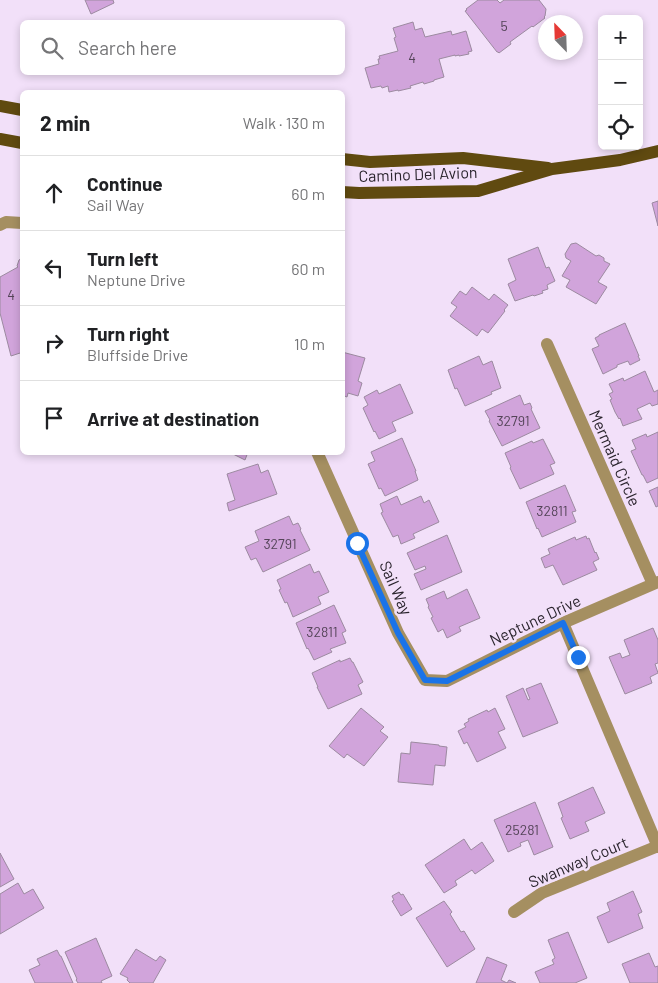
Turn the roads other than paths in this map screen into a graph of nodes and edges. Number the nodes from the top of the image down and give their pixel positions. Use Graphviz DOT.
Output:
graph roads {
  1 [pos="0,106"];
  2 [pos="20,110"];
  3 [pos="0,139"];
  4 [pos="20,143"];
  5 [pos="658,151"];
  6 [pos="345,159"];
  7 [pos="552,169"];
  8 [pos="345,192"];
  9 [pos="20,223"];
  10 [pos="0,225"];
  11 [pos="546,344"];
  12 [pos="318,455"];
  13 [pos="656,583"];
  14 [pos="563,623"];
  15 [pos="425,680"];
  16 [pos="658,847"];
  17 [pos="514,912"];
  1 -- 2 [label="main road"];
  3 -- 4 [label="main road"];
  5 -- 7 [label="main road, Camino Del Avion"];
  6 -- 7 [label="main road, Camino Del Avion"];
  7 -- 8 [label="main road, Camino Del Avion"];
  9 -- 10 [label="street"];
  11 -- 13 [label="street, Mermaid Circle"];
  12 -- 15 [label="street, Sail Way"];
  13 -- 14 [label="street, Neptune Drive"];
  14 -- 15 [label="street, Neptune Drive"];
  14 -- 16 [label="street"];
  16 -- 17 [label="street, Swanway Court"];
}
